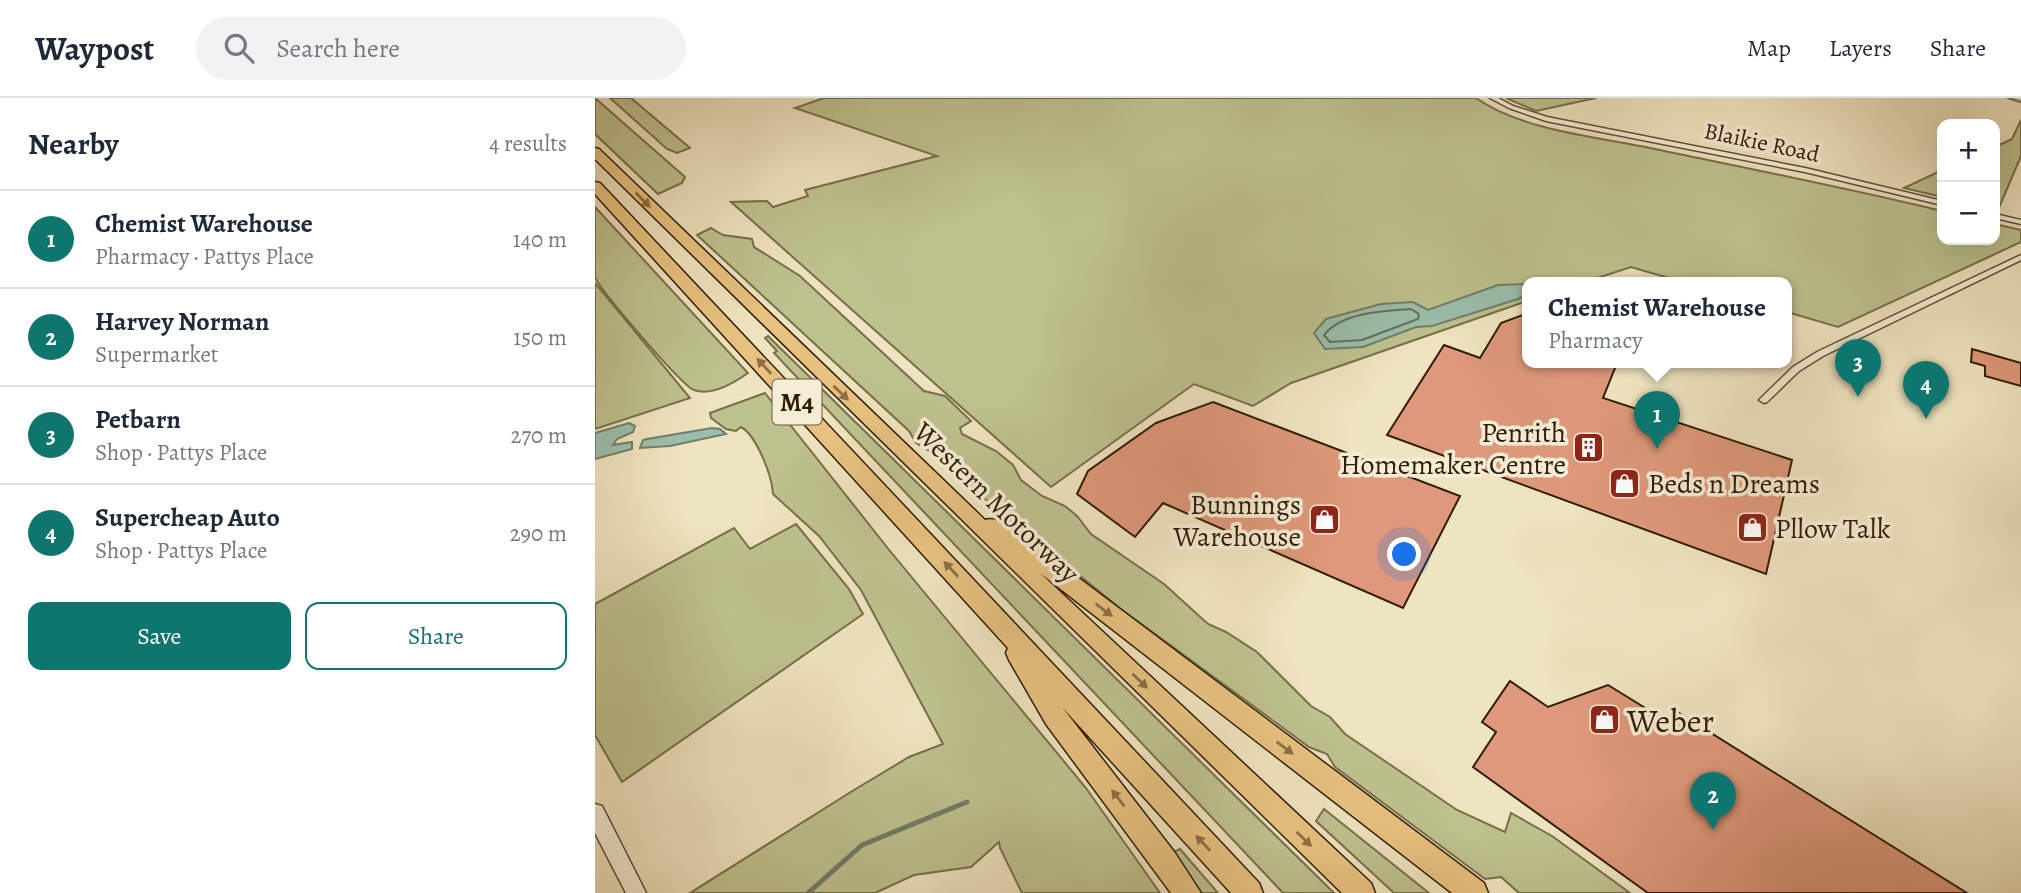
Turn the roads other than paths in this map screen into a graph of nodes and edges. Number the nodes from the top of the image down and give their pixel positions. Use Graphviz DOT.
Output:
graph roads {
  1 [pos="1493,98"];
  2 [pos="595,152"];
  3 [pos="595,186"];
  4 [pos="1937,202"];
  5 [pos="2000,217"];
  6 [pos="2021,222"];
  7 [pos="2021,257"];
  8 [pos="1764,400"];
  9 [pos="950,498"];
  10 [pos="997,619"];
  11 [pos="595,813"];
  12 [pos="636,893"];
  13 [pos="1187,893"];
  14 [pos="1249,893"];
  15 [pos="1361,893"];
  16 [pos="1474,893"];
  1 -- 4 [label="street, Blaikie Road"];
  2 -- 9 [label="highway, Western Motorway / M4, one-way"];
  10 -- 3 [label="highway, M4, one-way"];
  5 -- 6 [label="street"];
  7 -- 8 [label="street"];
  9 -- 15 [label="highway, Western Motorway / M4, one-way"];
  9 -- 16 [label="highway, one-way"];
  13 -- 10 [label="highway, M4, one-way"];
  14 -- 10 [label="highway, M4, one-way"];
  11 -- 12 [label="street"];
}
